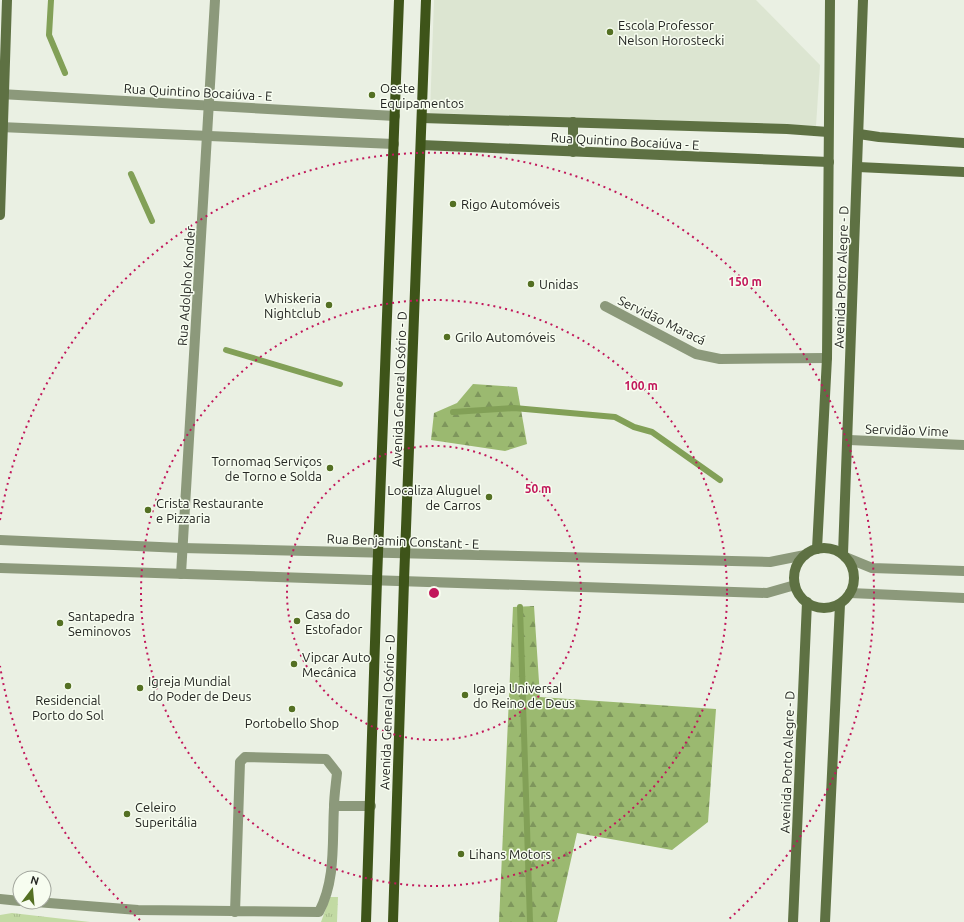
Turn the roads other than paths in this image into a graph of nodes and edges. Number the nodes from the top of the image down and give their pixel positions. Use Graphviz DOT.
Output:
graph roads {
  1 [pos="8,0"];
  2 [pos="215,0"];
  3 [pos="399,0"];
  4 [pos="426,0"];
  5 [pos="830,0"];
  6 [pos="863,0"];
  7 [pos="2,94"];
  8 [pos="210,106"];
  9 [pos="395,116"];
  10 [pos="422,118"];
  11 [pos="573,122"];
  12 [pos="2,127"];
  13 [pos="828,132"];
  14 [pos="859,134"];
  15 [pos="208,136"];
  16 [pos="964,143"];
  17 [pos="394,144"];
  18 [pos="421,145"];
  19 [pos="573,152"];
  20 [pos="829,162"];
  21 [pos="858,167"];
  22 [pos="964,172"];
  23 [pos="0,215"];
  24 [pos="605,306"];
  25 [pos="827,358"];
  26 [pos="849,440"];
  27 [pos="964,445"];
  28 [pos="0,540"];
  29 [pos="182,548"];
  30 [pos="817,549"];
  31 [pos="379,553"];
  32 [pos="405,554"];
  33 [pos="805,555"];
  34 [pos="844,556"];
  35 [pos="0,568"];
  36 [pos="964,571"];
  37 [pos="181,574"];
  38 [pos="377,580"];
  39 [pos="404,581"];
  40 [pos="795,585"];
  41 [pos="850,593"];
  42 [pos="964,598"];
  43 [pos="807,602"];
  44 [pos="840,604"];
  45 [pos="334,806"];
  46 [pos="371,806"];
  47 [pos="0,899"];
  48 [pos="12,900"];
  49 [pos="52,903"];
  50 [pos="235,912"];
  51 [pos="366,922"];
  52 [pos="393,922"];
  53 [pos="793,922"];
  54 [pos="825,922"];
  1 -- 7 [label="street"];
  2 -- 8 [label="street, Rua Adolpho Konder"];
  3 -- 9 [label="main road, Avenida General Osório - D"];
  4 -- 10 [label="main road, Avenida General Osório - D"];
  5 -- 13 [label="street, Avenida Porto Alegre - D"];
  6 -- 14 [label="street, Avenida Porto Alegre - D"];
  7 -- 8 [label="street, Rua Quintino Bocaiúva - E"];
  7 -- 12 [label="street"];
  8 -- 9 [label="street, Rua Quintino Bocaiúva - E"];
  8 -- 15 [label="street, Rua Adolpho Konder"];
  9 -- 17 [label="main road, Avenida General Osório - D"];
  10 -- 11 [label="street, Rua Quintino Bocaiúva - E"];
  10 -- 18 [label="main road, Avenida General Osório - D"];
  11 -- 13 [label="street, Rua Quintino Bocaiúva - E"];
  11 -- 19 [label="street"];
  12 -- 15 [label="street"];
  12 -- 23 [label="street"];
  13 -- 20 [label="street, Avenida Porto Alegre - D"];
  14 -- 16 [label="street"];
  14 -- 21 [label="street, Avenida Porto Alegre - D"];
  15 -- 17 [label="street"];
  15 -- 29 [label="street, Rua Adolpho Konder"];
  17 -- 31 [label="main road, Avenida General Osório - D"];
  18 -- 19 [label="street, Rua Quintino Bocaiúva - E"];
  18 -- 32 [label="main road, Avenida General Osório - D"];
  19 -- 20 [label="street, Rua Quintino Bocaiúva - E"];
  20 -- 25 [label="street, Avenida Porto Alegre - D"];
  21 -- 22 [label="street"];
  21 -- 26 [label="street, Avenida Porto Alegre - D"];
  24 -- 25 [label="street, Servidão Maracá"];
  25 -- 30 [label="street, Avenida Porto Alegre - D"];
  26 -- 27 [label="street, Servidão Vime"];
  26 -- 34 [label="street, Avenida Porto Alegre - D"];
  28 -- 29 [label="street, Rua Benjamin Constant - E"];
  29 -- 31 [label="street, Rua Benjamin Constant - E"];
  29 -- 37 [label="street, Rua Adolpho Konder"];
  30 -- 33 [label="street"];
  30 -- 34 [label="street"];
  31 -- 32 [label="street, Rua Benjamin Constant - E"];
  31 -- 38 [label="main road, Avenida General Osório - D"];
  32 -- 33 [label="street, Rua Benjamin Constant - E"];
  32 -- 39 [label="main road, Avenida General Osório - D"];
  33 -- 40 [label="street"];
  34 -- 36 [label="street"];
  34 -- 41 [label="street"];
  35 -- 37 [label="street"];
  37 -- 38 [label="street"];
  38 -- 39 [label="street"];
  38 -- 46 [label="main road, Avenida General Osório - D"];
  39 -- 40 [label="street"];
  39 -- 52 [label="main road, Avenida General Osório - D"];
  40 -- 43 [label="street"];
  41 -- 42 [label="street"];
  41 -- 44 [label="street"];
  43 -- 44 [label="street"];
  43 -- 53 [label="street, Avenida Porto Alegre - D"];
  44 -- 54 [label="street"];
  45 -- 46 [label="street"];
  45 -- 50 [label="street"];
  45 -- 50 [label="street"];
  46 -- 51 [label="main road, Avenida General Osório - D"];
  47 -- 48 [label="street"];
  49 -- 50 [label="street"];
}
